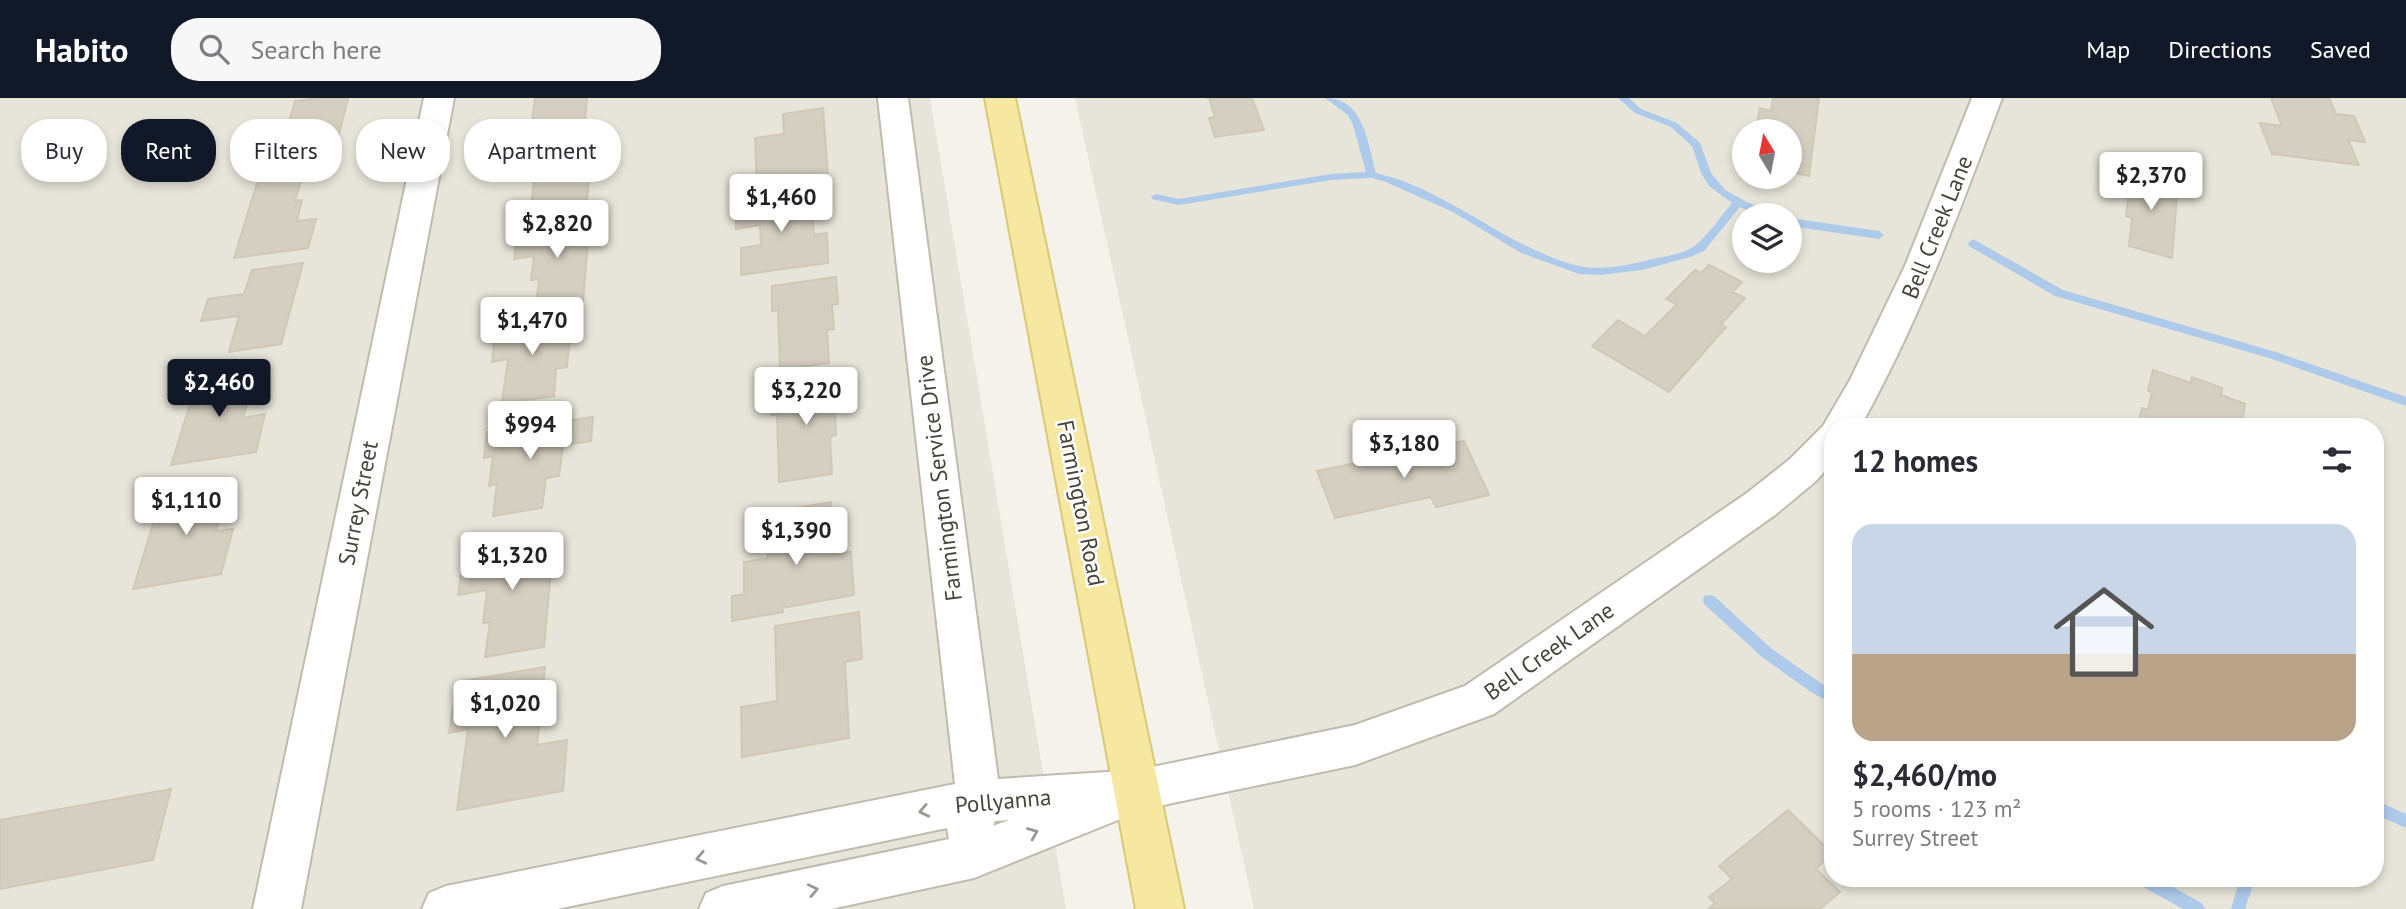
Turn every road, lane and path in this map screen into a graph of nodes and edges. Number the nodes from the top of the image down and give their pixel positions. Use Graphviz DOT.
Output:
graph roads {
  1 [pos="439,98"];
  2 [pos="893,98"];
  3 [pos="1000,98"];
  4 [pos="1987,98"];
  5 [pos="1847,418"];
  6 [pos="1824,447"];
  7 [pos="1138,791"];
  8 [pos="979,801"];
  9 [pos="974,856"];
  10 [pos="505,904"];
  11 [pos="277,909"];
  12 [pos="446,909"];
  13 [pos="723,909"];
  14 [pos="1160,909"];
  1 -- 11 [label="street, Surrey Street"];
  2 -- 8 [label="street, Farmington Service Drive"];
  3 -- 7 [label="main road, Farmington Road"];
  4 -- 5 [label="street, Bell Creek Lane"];
  6 -- 7 [label="street, Bell Creek Lane"];
  7 -- 8 [label="street, Pollyanna"];
  9 -- 7 [label="street, Pollyanna, one-way"];
  7 -- 14 [label="main road, Farmington Road"];
  8 -- 9 [label="street, Farmington Service Drive"];
  8 -- 10 [label="street, Pollyanna, one-way"];
  13 -- 9 [label="street, Pollyanna, one-way"];
  10 -- 12 [label="street, Pollyanna"];
}
